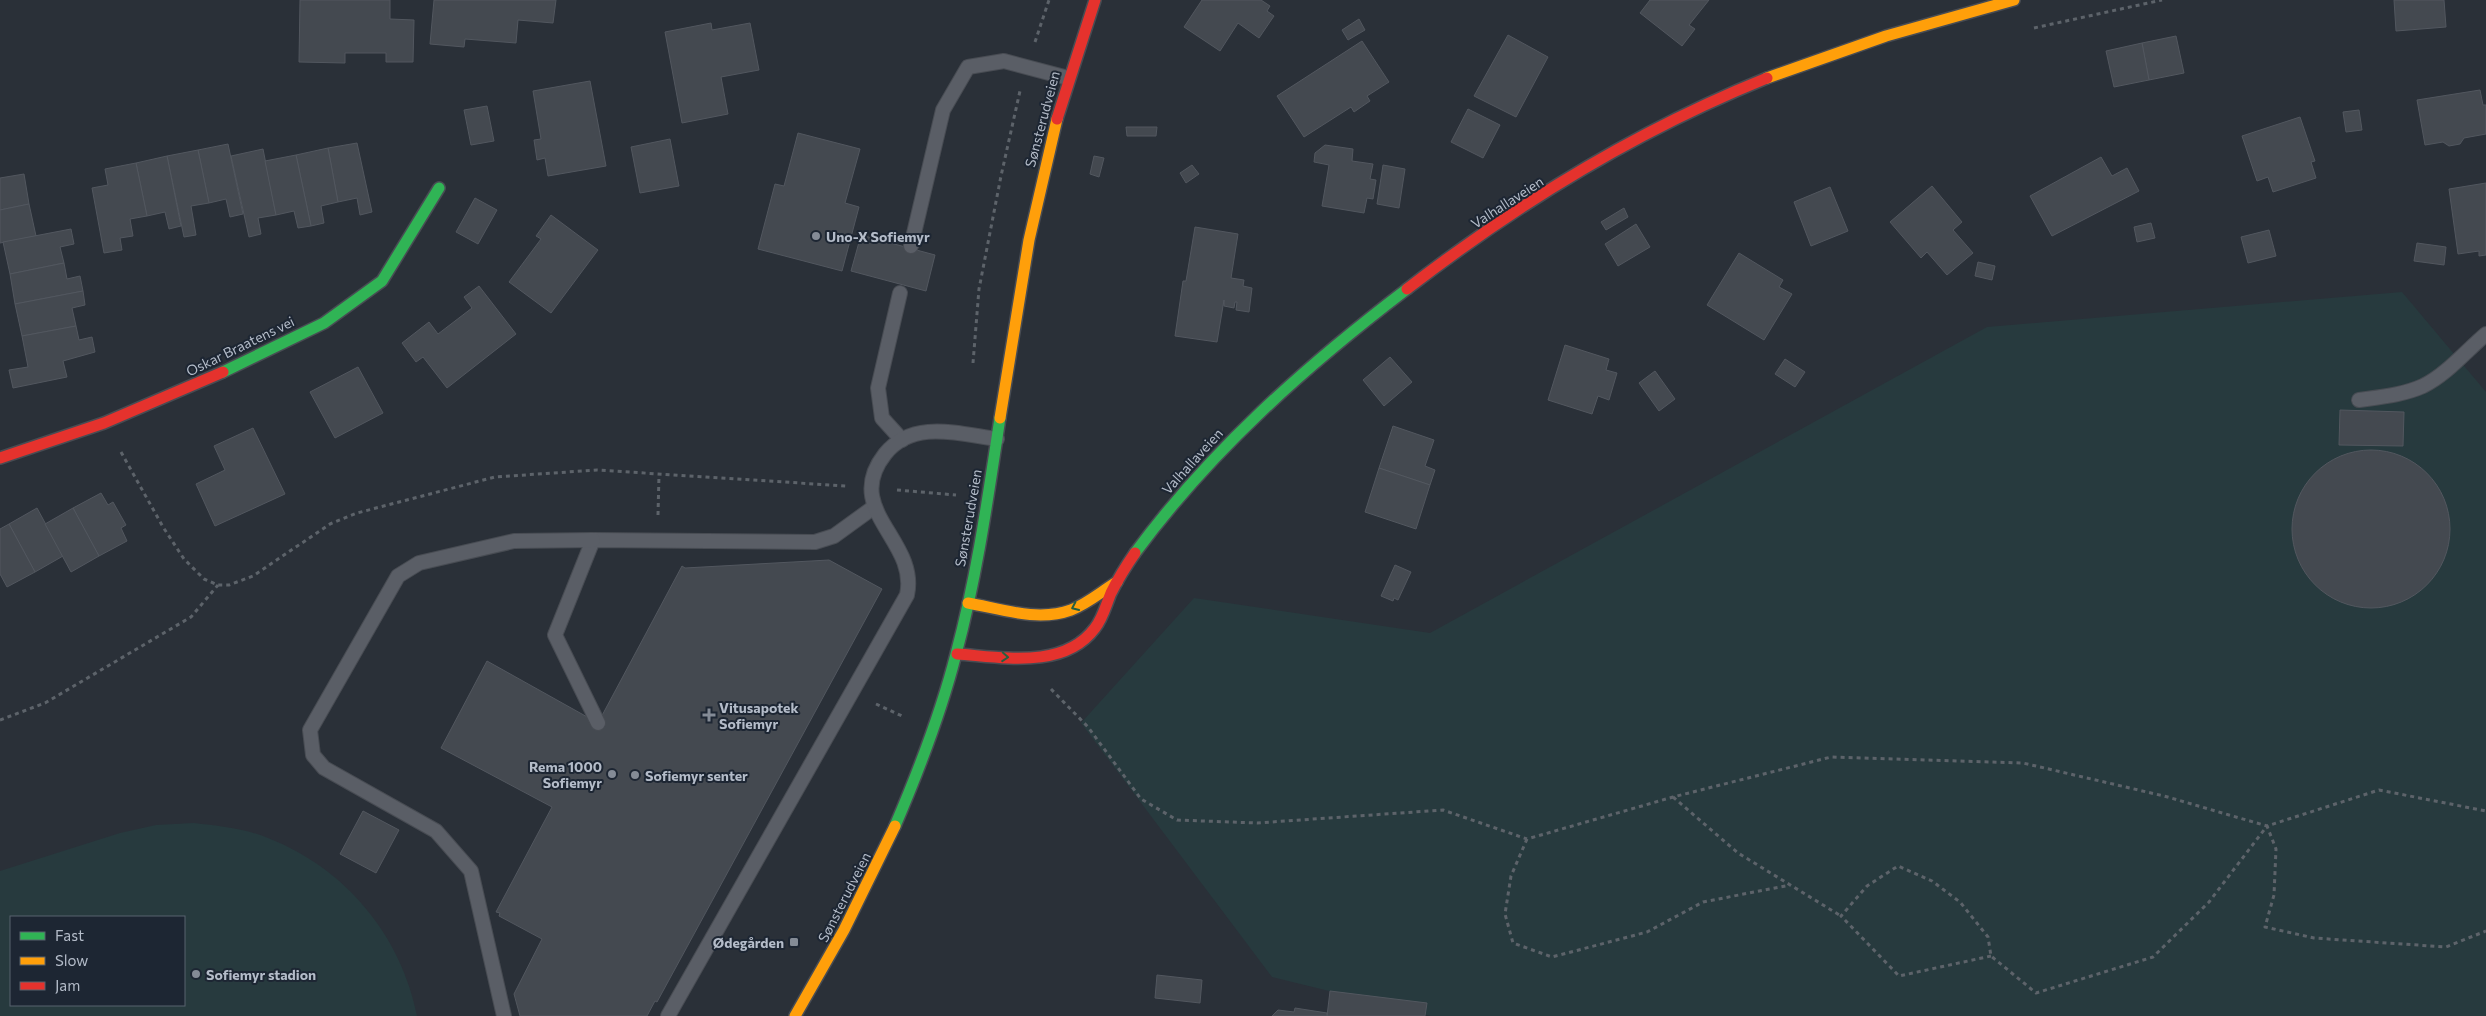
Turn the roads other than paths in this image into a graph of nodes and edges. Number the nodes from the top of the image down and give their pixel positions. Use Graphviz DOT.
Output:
graph roads {
  1 [pos="1095,0"];
  2 [pos="2014,0"];
  3 [pos="1068,78"];
  4 [pos="439,188"];
  5 [pos="911,246"];
  6 [pos="900,293"];
  7 [pos="2486,334"];
  8 [pos="2359,400"];
  9 [pos="997,439"];
  10 [pos="902,440"];
  11 [pos="0,458"];
  12 [pos="874,507"];
  13 [pos="593,540"];
  14 [pos="1117,582"];
  15 [pos="968,603"];
  16 [pos="957,654"];
  17 [pos="598,723"];
  18 [pos="504,1016"];
  19 [pos="668,1016"];
  20 [pos="795,1016"];
  1 -- 3 [label="street, Sønsterudveien"];
  2 -- 14 [label="street, Valhallaveien"];
  3 -- 5 [label="lane"];
  3 -- 9 [label="street, Sønsterudveien"];
  4 -- 11 [label="street, Oskar Braatens vei"];
  6 -- 10 [label="lane"];
  7 -- 8 [label="lane"];
  9 -- 10 [label="lane"];
  9 -- 15 [label="street, Sønsterudveien"];
  10 -- 12 [label="lane"];
  12 -- 13 [label="lane"];
  12 -- 19 [label="lane"];
  13 -- 17 [label="lane"];
  13 -- 18 [label="lane"];
  14 -- 15 [label="street, Valhallaveien, one-way"];
  16 -- 14 [label="street, Valhallaveien, one-way"];
  15 -- 16 [label="street, Sønsterudveien"];
  16 -- 20 [label="street, Sønsterudveien"];
}
